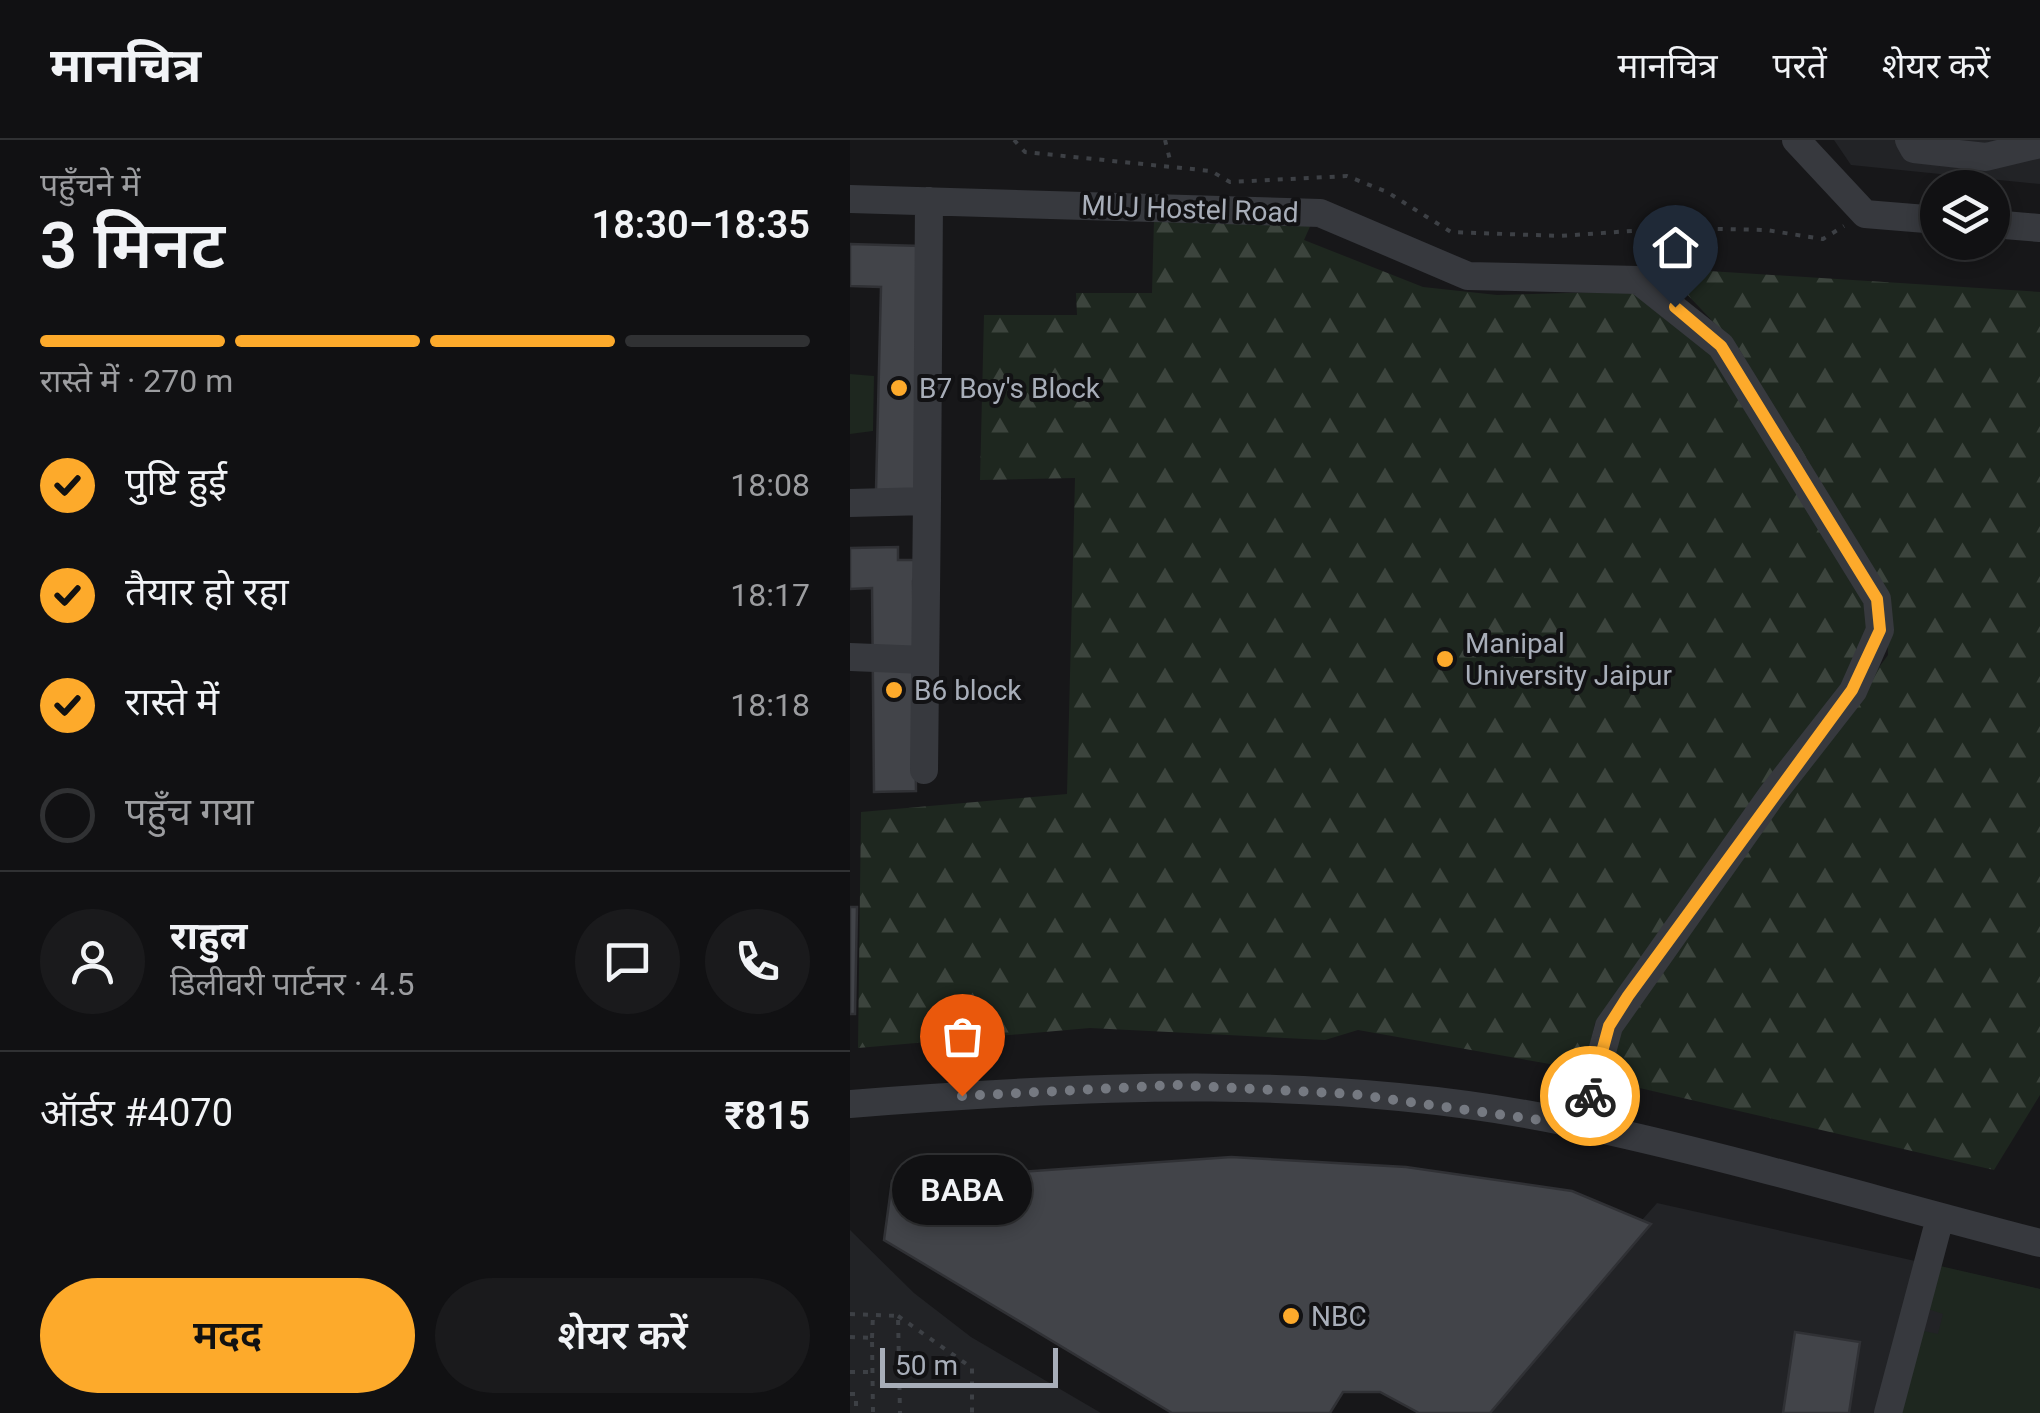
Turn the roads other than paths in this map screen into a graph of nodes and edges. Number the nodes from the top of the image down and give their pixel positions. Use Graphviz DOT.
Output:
graph roads {
  1 [pos="1796,140"];
  2 [pos="1909,140"];
  3 [pos="2040,144"];
  4 [pos="850,199"];
  5 [pos="929,201"];
  6 [pos="1920,219"];
  7 [pos="2010,226"];
  8 [pos="2040,228"];
  9 [pos="927,501"];
  10 [pos="850,503"];
  11 [pos="850,657"];
  12 [pos="925,660"];
  13 [pos="924,770"];
  14 [pos="850,1104"];
  15 [pos="1582,1126"];
  16 [pos="1940,1218"];
  17 [pos="2040,1242"];
  18 [pos="1888,1413"];
  1 -- 6 [label="street"];
  2 -- 3 [label="street"];
  4 -- 5 [label="street, MUJ Hostel Road"];
  5 -- 9 [label="street"];
  5 -- 15 [label="street, MUJ Hostel Road"];
  7 -- 8 [label="street"];
  9 -- 10 [label="street"];
  9 -- 12 [label="street"];
  11 -- 12 [label="street"];
  12 -- 13 [label="street"];
  14 -- 15 [label="street"];
  15 -- 16 [label="street"];
  16 -- 17 [label="street"];
  16 -- 18 [label="street"];
}
